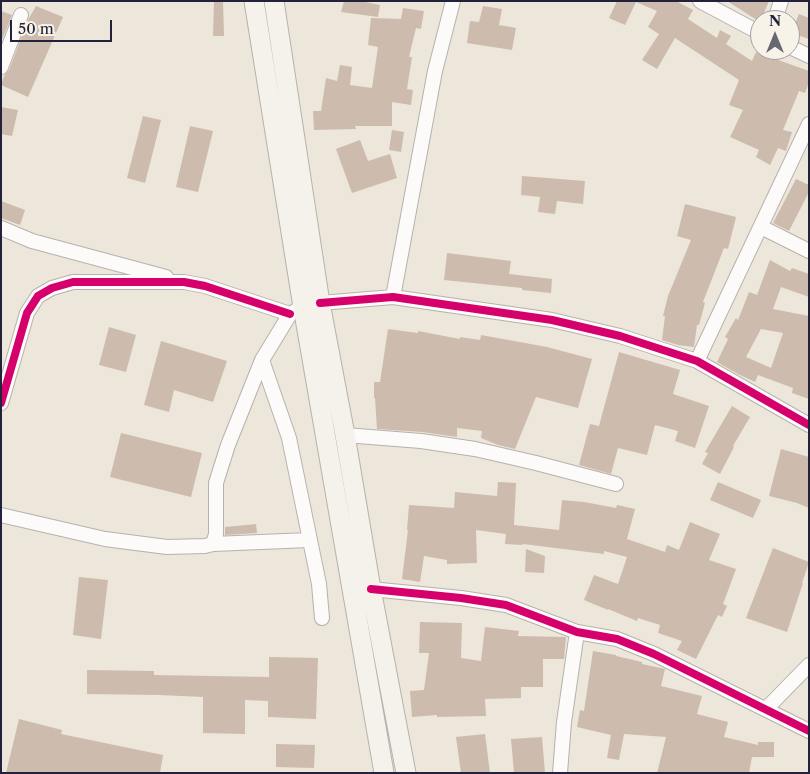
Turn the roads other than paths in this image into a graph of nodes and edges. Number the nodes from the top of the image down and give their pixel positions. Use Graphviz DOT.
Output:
graph roads {
  1 [pos="254,1"];
  2 [pos="274,1"];
  3 [pos="453,1"];
  4 [pos="700,1"];
  5 [pos="21,15"];
  6 [pos="750,28"];
  7 [pos="1,67"];
  8 [pos="809,124"];
  9 [pos="761,227"];
  10 [pos="1,228"];
  11 [pos="809,251"];
  12 [pos="184,282"];
  13 [pos="393,297"];
  14 [pos="304,308"];
  15 [pos="262,360"];
  16 [pos="697,361"];
  17 [pos="1,404"];
  18 [pos="809,425"];
  19 [pos="345,435"];
  20 [pos="616,484"];
  21 [pos="1,515"];
  22 [pos="309,540"];
  23 [pos="213,544"];
  24 [pos="371,589"];
  25 [pos="322,618"];
  26 [pos="576,632"];
  27 [pos="809,665"];
  28 [pos="766,709"];
  29 [pos="809,731"];
  30 [pos="384,773"];
  31 [pos="406,773"];
  32 [pos="560,773"];
  1 -- 14 [label="main road"];
  2 -- 14 [label="main road"];
  3 -- 13 [label="street"];
  4 -- 6 [label="street"];
  5 -- 7 [label="street"];
  8 -- 9 [label="street"];
  9 -- 11 [label="street"];
  9 -- 16 [label="street"];
  10 -- 12 [label="street"];
  12 -- 14 [label="street"];
  12 -- 17 [label="street"];
  13 -- 14 [label="street"];
  13 -- 16 [label="street"];
  14 -- 15 [label="street"];
  14 -- 19 [label="main road"];
  14 -- 30 [label="main road"];
  15 -- 22 [label="street"];
  15 -- 23 [label="street"];
  16 -- 18 [label="street"];
  19 -- 20 [label="street"];
  19 -- 24 [label="main road"];
  21 -- 23 [label="street"];
  22 -- 23 [label="street"];
  22 -- 25 [label="street"];
  24 -- 26 [label="street"];
  24 -- 31 [label="main road"];
  26 -- 28 [label="street"];
  26 -- 32 [label="street"];
  27 -- 28 [label="street"];
  28 -- 29 [label="street"];
}
